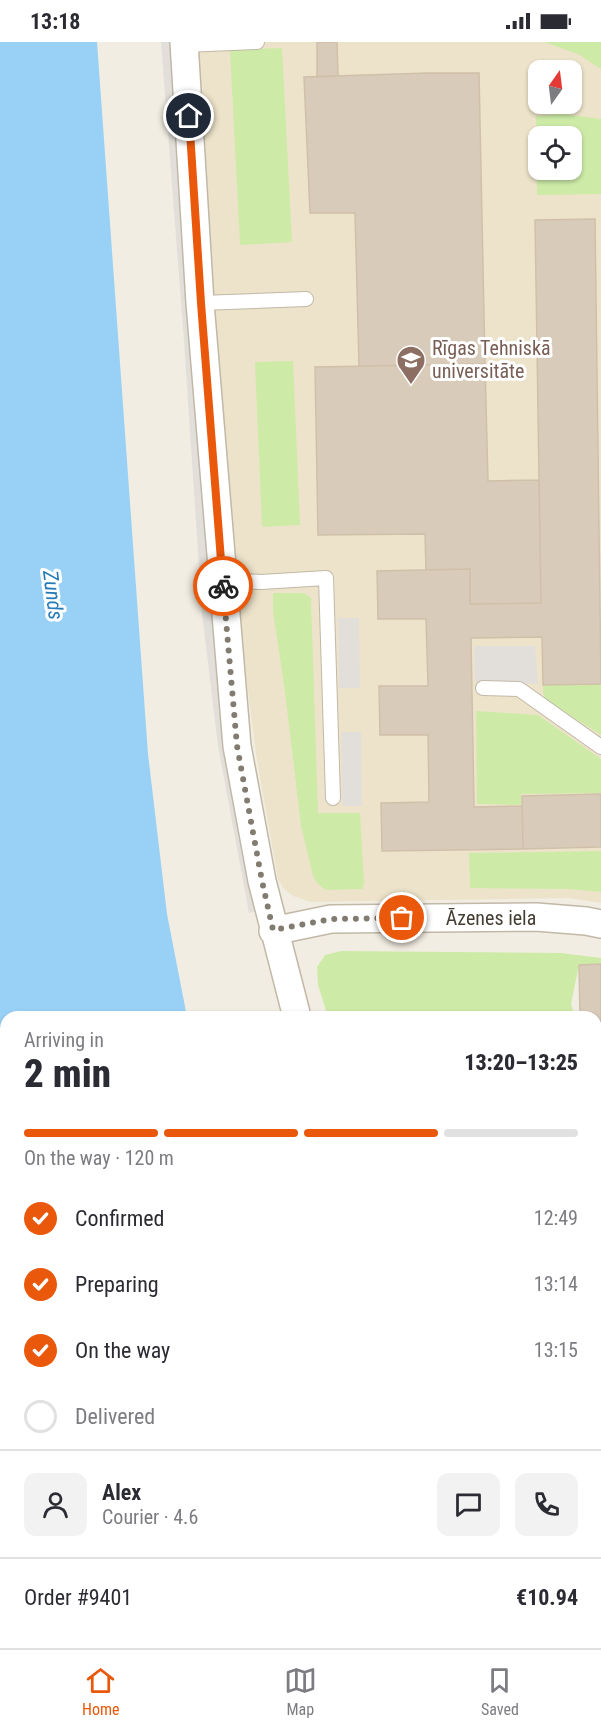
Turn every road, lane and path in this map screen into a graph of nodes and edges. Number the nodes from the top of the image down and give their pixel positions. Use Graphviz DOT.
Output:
graph roads {
  1 [pos="257,42"];
  2 [pos="184,44"];
  3 [pos="306,299"];
  4 [pos="201,303"];
  5 [pos="223,580"];
  6 [pos="483,688"];
  7 [pos="601,747"];
  8 [pos="333,798"];
  9 [pos="601,924"];
  10 [pos="273,930"];
  11 [pos="295,1011"];
  1 -- 2 [label="lane"];
  2 -- 4 [label="street"];
  3 -- 4 [label="lane"];
  4 -- 5 [label="street"];
  5 -- 8 [label="lane"];
  5 -- 10 [label="street"];
  6 -- 7 [label="lane"];
  9 -- 10 [label="street, Āzenes iela"];
  10 -- 11 [label="street"];
}
